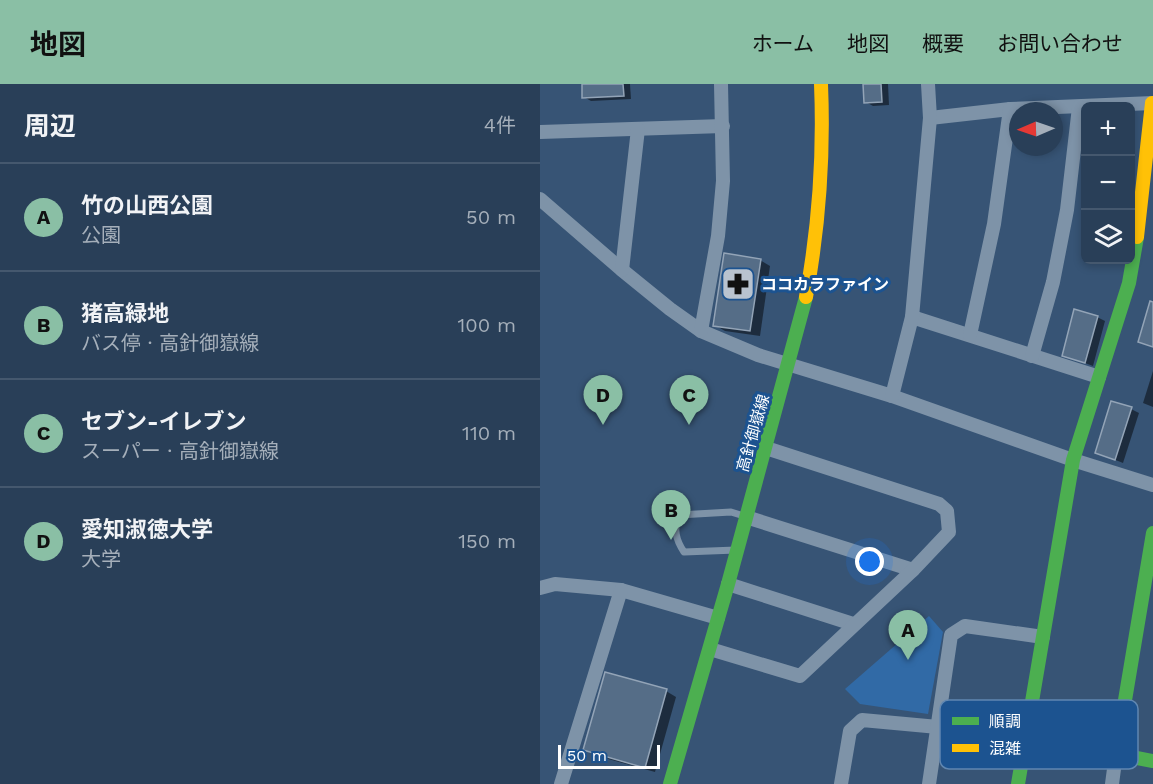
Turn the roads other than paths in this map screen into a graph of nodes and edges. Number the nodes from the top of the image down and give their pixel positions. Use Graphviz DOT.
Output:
graph roads {
  1 [pos="721,84"];
  2 [pos="821,84"];
  3 [pos="928,84"];
  4 [pos="1153,103"];
  5 [pos="1063,107"];
  6 [pos="1079,107"];
  7 [pos="1009,109"];
  8 [pos="1009,116"];
  9 [pos="930,118"];
  10 [pos="723,126"];
  11 [pos="638,129"];
  12 [pos="540,132"];
  13 [pos="540,199"];
  14 [pos="622,270"];
  15 [pos="912,317"];
  16 [pos="701,331"];
  17 [pos="970,335"];
  18 [pos="1032,356"];
  19 [pos="790,364"];
  20 [pos="1099,377"];
  21 [pos="892,396"];
  22 [pos="766,448"];
  23 [pos="1073,460"];
  24 [pos="1153,485"];
  25 [pos="746,517"];
  26 [pos="1153,533"];
  27 [pos="737,550"];
  28 [pos="913,570"];
  29 [pos="728,584"];
  30 [pos="540,588"];
  31 [pos="621,590"];
  32 [pos="718,618"];
  33 [pos="853,624"];
  34 [pos="1043,637"];
  35 [pos="710,649"];
  36 [pos="942,700"];
  37 [pos="1033,700"];
  38 [pos="1125,700"];
  39 [pos="940,713"];
  40 [pos="938,727"];
  41 [pos="1138,758"];
  42 [pos="1153,760"];
  43 [pos="1021,769"];
  44 [pos="1114,769"];
  45 [pos="561,784"];
  46 [pos="670,784"];
  47 [pos="841,784"];
  48 [pos="929,784"];
  49 [pos="1018,784"];
  50 [pos="1112,784"];
  1 -- 10 [label="street"];
  2 -- 19 [label="street, 高針御嶽線"];
  3 -- 9 [label="street"];
  4 -- 6 [label="street"];
  4 -- 20 [label="street"];
  5 -- 6 [label="street"];
  6 -- 18 [label="street"];
  7 -- 9 [label="street"];
  8 -- 17 [label="street"];
  9 -- 15 [label="street"];
  10 -- 11 [label="street"];
  10 -- 16 [label="street"];
  11 -- 12 [label="street"];
  11 -- 14 [label="street"];
  13 -- 14 [label="street"];
  14 -- 16 [label="street"];
  15 -- 17 [label="street"];
  15 -- 21 [label="street"];
  16 -- 19 [label="street"];
  17 -- 18 [label="street"];
  18 -- 20 [label="street"];
  19 -- 21 [label="street"];
  19 -- 22 [label="street, 高針御嶽線"];
  20 -- 23 [label="street"];
  21 -- 23 [label="street"];
  22 -- 25 [label="street, 高針御嶽線"];
  22 -- 28 [label="street"];
  23 -- 24 [label="street"];
  23 -- 34 [label="street"];
  25 -- 27 [label="street, 高針御嶽線"];
  25 -- 27 [label="lane"];
  25 -- 28 [label="street"];
  26 -- 38 [label="street"];
  27 -- 29 [label="street, 高針御嶽線"];
  28 -- 33 [label="street"];
  29 -- 32 [label="street, 高針御嶽線"];
  29 -- 33 [label="street"];
  30 -- 31 [label="street"];
  31 -- 32 [label="street"];
  31 -- 45 [label="street"];
  32 -- 35 [label="street, 高針御嶽線"];
  33 -- 35 [label="street"];
  34 -- 36 [label="street"];
  34 -- 37 [label="street"];
  35 -- 46 [label="street, 高針御嶽線"];
  39 -- 40 [label="street"];
  40 -- 47 [label="street"];
  40 -- 48 [label="street"];
  41 -- 42 [label="street"];
  43 -- 49 [label="street"];
  44 -- 50 [label="street"];
}
